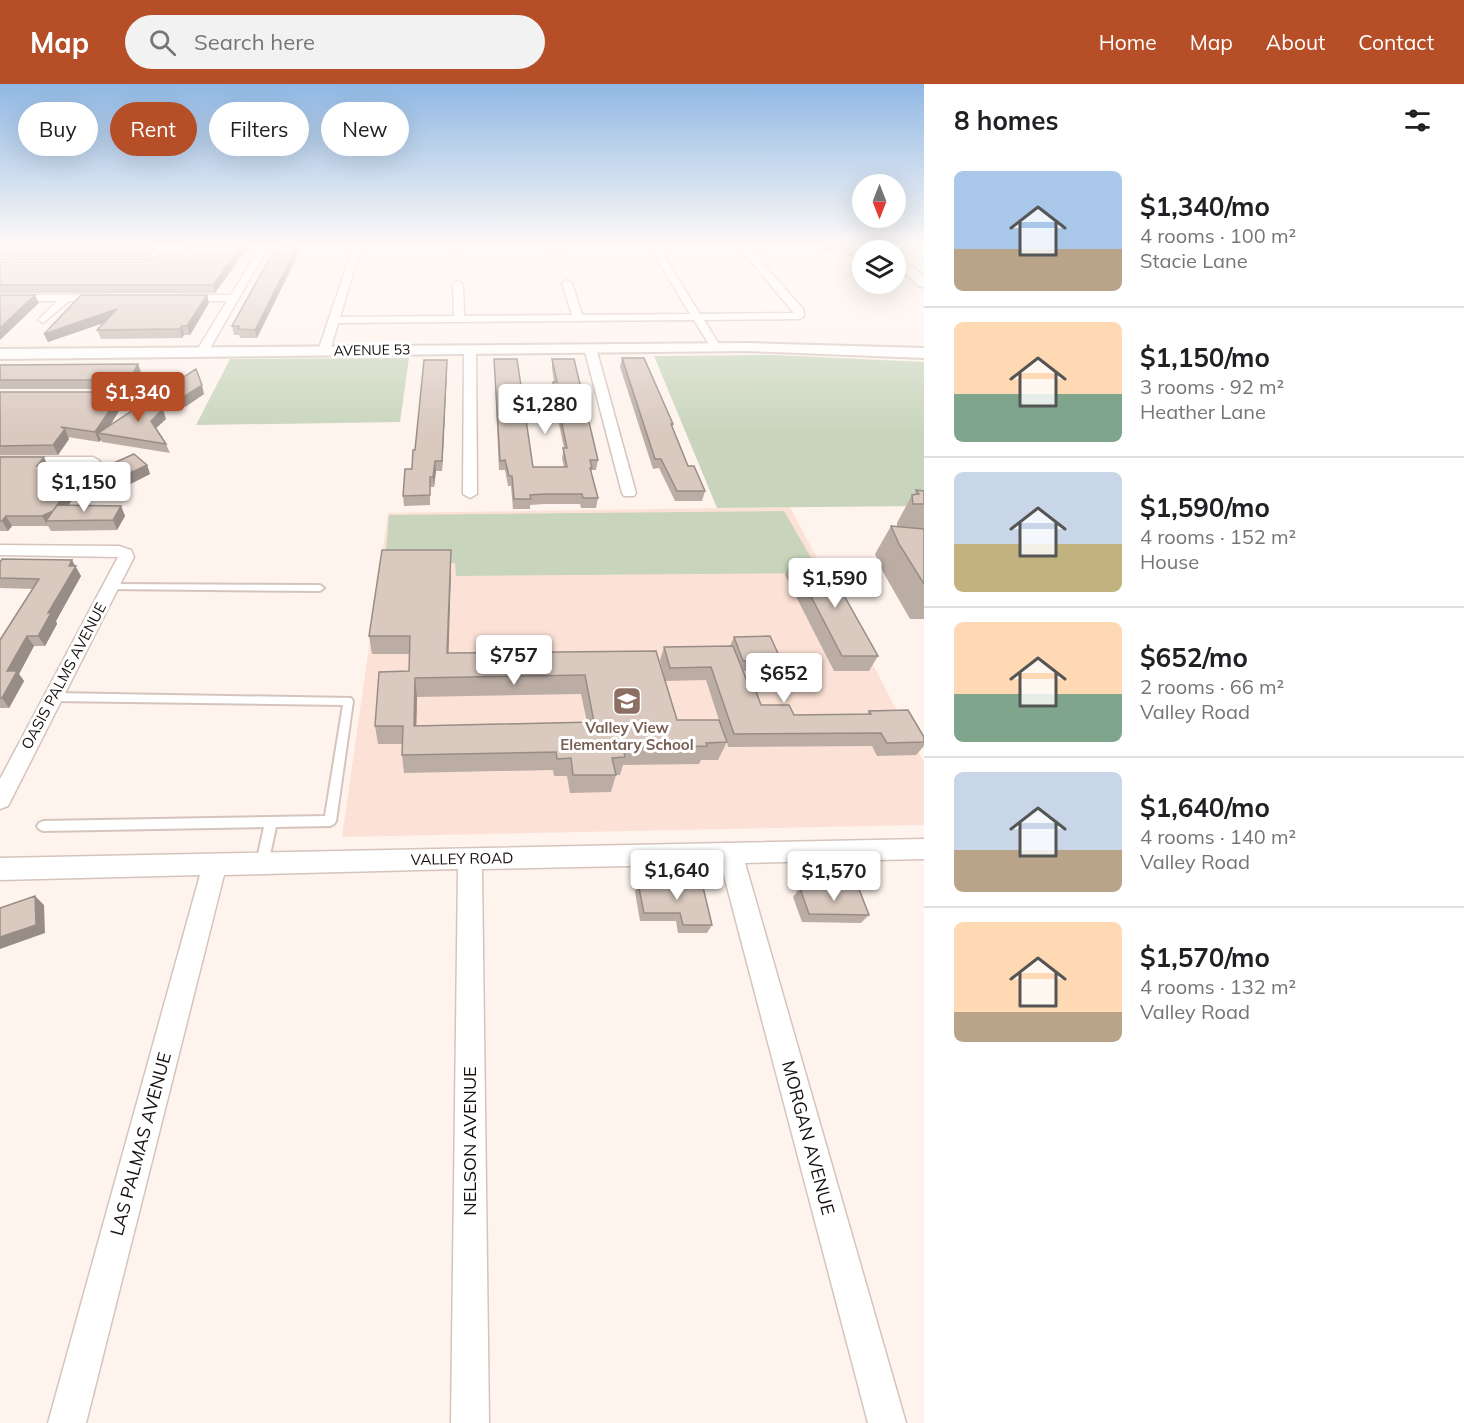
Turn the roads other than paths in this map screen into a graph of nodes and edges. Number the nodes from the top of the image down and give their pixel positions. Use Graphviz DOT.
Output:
graph roads {
  1 [pos="55,309"];
  2 [pos="226,309"];
  3 [pos="337,309"];
  4 [pos="459,309"];
  5 [pos="575,309"];
  6 [pos="692,309"];
  7 [pos="798,309"];
  8 [pos="697,317"];
  9 [pos="578,318"];
  10 [pos="459,319"];
  11 [pos="334,320"];
  12 [pos="44,321"];
  13 [pos="716,347"];
  14 [pos="590,348"];
  15 [pos="470,349"];
  16 [pos="324,351"];
  17 [pos="202,352"];
  18 [pos="924,352"];
  19 [pos="0,354"];
  20 [pos="78,395"];
  21 [pos="138,395"];
  22 [pos="0,461"];
  23 [pos="93,461"];
  24 [pos="629,493"];
  25 [pos="470,494"];
  26 [pos="0,550"];
  27 [pos="227,578"];
  28 [pos="111,587"];
  29 [pos="224,588"];
  30 [pos="320,588"];
  31 [pos="54,697"];
  32 [pos="0,800"];
  33 [pos="271,822"];
  34 [pos="43,826"];
  35 [pos="924,849"];
  36 [pos="730,853"];
  37 [pos="470,859"];
  38 [pos="262,864"];
  39 [pos="215,865"];
  40 [pos="0,869"];
  41 [pos="67,1423"];
  42 [pos="470,1423"];
  43 [pos="887,1423"];
  1 -- 12 [label="street"];
  2 -- 17 [label="street"];
  3 -- 11 [label="street"];
  4 -- 10 [label="street"];
  5 -- 9 [label="street"];
  6 -- 8 [label="street"];
  7 -- 8 [label="street"];
  8 -- 9 [label="street"];
  8 -- 13 [label="street"];
  9 -- 10 [label="street"];
  10 -- 11 [label="street"];
  11 -- 16 [label="street"];
  13 -- 14 [label="street, AVENUE 53"];
  13 -- 18 [label="street, AVENUE 53"];
  14 -- 15 [label="street, AVENUE 53"];
  14 -- 24 [label="street"];
  15 -- 16 [label="street, AVENUE 53"];
  15 -- 25 [label="street"];
  16 -- 17 [label="street, AVENUE 53"];
  17 -- 19 [label="street, AVENUE 53"];
  20 -- 21 [label="street"];
  22 -- 23 [label="street"];
  26 -- 28 [label="street, OASIS PALMS AVENUE"];
  27 -- 29 [label="lane"];
  28 -- 29 [label="lane"];
  28 -- 31 [label="street, OASIS PALMS AVENUE"];
  29 -- 30 [label="lane"];
  31 -- 32 [label="street, OASIS PALMS AVENUE"];
  31 -- 33 [label="lane"];
  33 -- 34 [label="lane"];
  33 -- 38 [label="lane"];
  35 -- 36 [label="street, VALLEY ROAD"];
  36 -- 37 [label="street, VALLEY ROAD"];
  36 -- 43 [label="street, MORGAN AVENUE"];
  37 -- 38 [label="street, VALLEY ROAD"];
  37 -- 42 [label="street, NELSON AVENUE"];
  38 -- 39 [label="street, VALLEY ROAD"];
  39 -- 40 [label="street, VALLEY ROAD"];
  39 -- 41 [label="street, LAS PALMAS AVENUE"];
}
